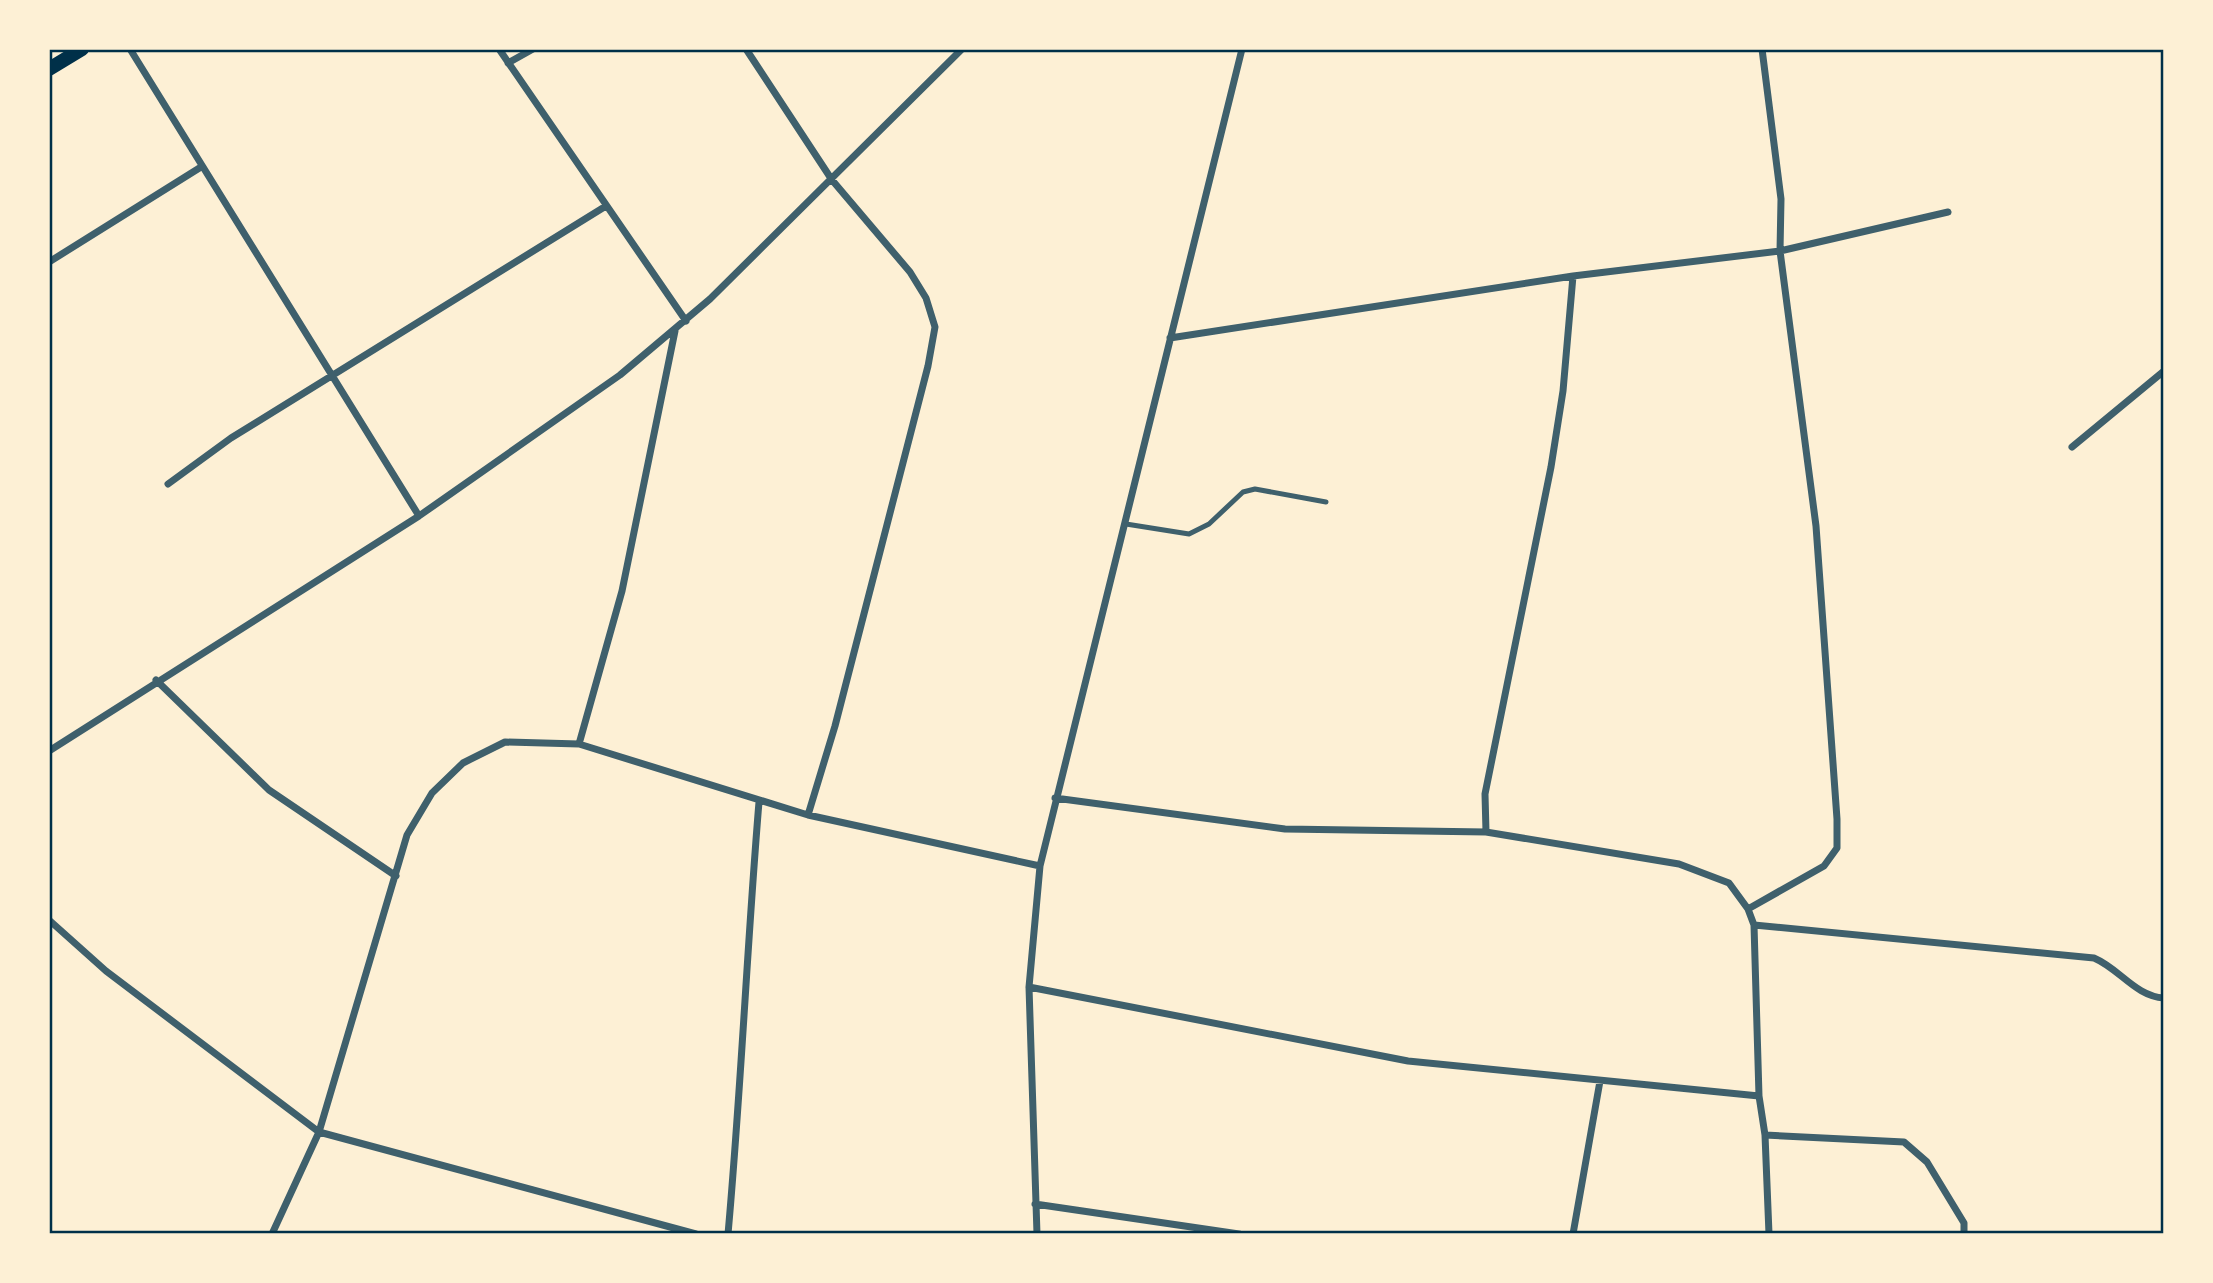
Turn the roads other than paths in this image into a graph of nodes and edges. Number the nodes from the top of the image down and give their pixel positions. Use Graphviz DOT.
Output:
graph roads {
  1 [pos="82,49"];
  2 [pos="130,49"];
  3 [pos="499,49"];
  4 [pos="534,49"];
  5 [pos="746,49"];
  6 [pos="962,49"];
  7 [pos="1242,49"];
  8 [pos="1762,49"];
  9 [pos="508,63"];
  10 [pos="49,69"];
  11 [pos="201,167"];
  12 [pos="832,180"];
  13 [pos="606,206"];
  14 [pos="1948,212"];
  15 [pos="1780,251"];
  16 [pos="49,262"];
  17 [pos="1573,276"];
  18 [pos="685,321"];
  19 [pos="675,331"];
  20 [pos="1170,338"];
  21 [pos="2164,371"];
  22 [pos="330,376"];
  23 [pos="2072,447"];
  24 [pos="168,484"];
  25 [pos="1326,502"];
  26 [pos="419,516"];
  27 [pos="1126,524"];
  28 [pos="156,680"];
  29 [pos="579,744"];
  30 [pos="49,751"];
  31 [pos="1055,798"];
  32 [pos="760,802"];
  33 [pos="808,816"];
  34 [pos="1486,832"];
  35 [pos="1040,866"];
  36 [pos="396,876"];
  37 [pos="1748,909"];
  38 [pos="49,919"];
  39 [pos="1754,925"];
  40 [pos="1029,987"];
  41 [pos="2164,998"];
  42 [pos="1600,1081"];
  43 [pos="1759,1096"];
  44 [pos="319,1132"];
  45 [pos="1765,1135"];
  46 [pos="1035,1203"];
  47 [pos="272,1234"];
  48 [pos="696,1234"];
  49 [pos="728,1234"];
  50 [pos="1037,1234"];
  51 [pos="1239,1234"];
  52 [pos="1573,1234"];
  53 [pos="1769,1234"];
  54 [pos="1964,1234"];
  1 -- 10 [label="main road"];
  2 -- 11 [label="street"];
  3 -- 9 [label="street"];
  4 -- 9 [label="street"];
  5 -- 12 [label="street"];
  6 -- 12 [label="street"];
  7 -- 20 [label="street"];
  8 -- 15 [label="street"];
  9 -- 13 [label="street"];
  11 -- 16 [label="street"];
  11 -- 22 [label="street"];
  12 -- 18 [label="street"];
  12 -- 33 [label="street"];
  13 -- 18 [label="street"];
  13 -- 22 [label="street"];
  14 -- 15 [label="street"];
  15 -- 17 [label="street"];
  15 -- 37 [label="street"];
  17 -- 20 [label="street"];
  17 -- 34 [label="street"];
  18 -- 19 [label="street"];
  19 -- 26 [label="street"];
  19 -- 29 [label="street"];
  20 -- 27 [label="street"];
  21 -- 23 [label="street"];
  22 -- 24 [label="street"];
  22 -- 26 [label="street"];
  25 -- 27 [label="lane"];
  26 -- 28 [label="street"];
  27 -- 31 [label="street"];
  28 -- 30 [label="street"];
  28 -- 36 [label="street"];
  29 -- 32 [label="street"];
  29 -- 36 [label="street"];
  31 -- 34 [label="street"];
  31 -- 35 [label="street"];
  32 -- 33 [label="street"];
  32 -- 49 [label="street"];
  33 -- 35 [label="street"];
  34 -- 37 [label="street"];
  35 -- 40 [label="street"];
  36 -- 44 [label="street"];
  37 -- 39 [label="street"];
  38 -- 44 [label="street"];
  39 -- 41 [label="street"];
  39 -- 43 [label="street"];
  40 -- 42 [label="street"];
  40 -- 46 [label="street"];
  42 -- 43 [label="street"];
  42 -- 52 [label="street"];
  43 -- 45 [label="street"];
  44 -- 47 [label="street"];
  44 -- 48 [label="street"];
  45 -- 53 [label="street"];
  45 -- 54 [label="street"];
  46 -- 50 [label="street"];
  46 -- 51 [label="street"];
}
